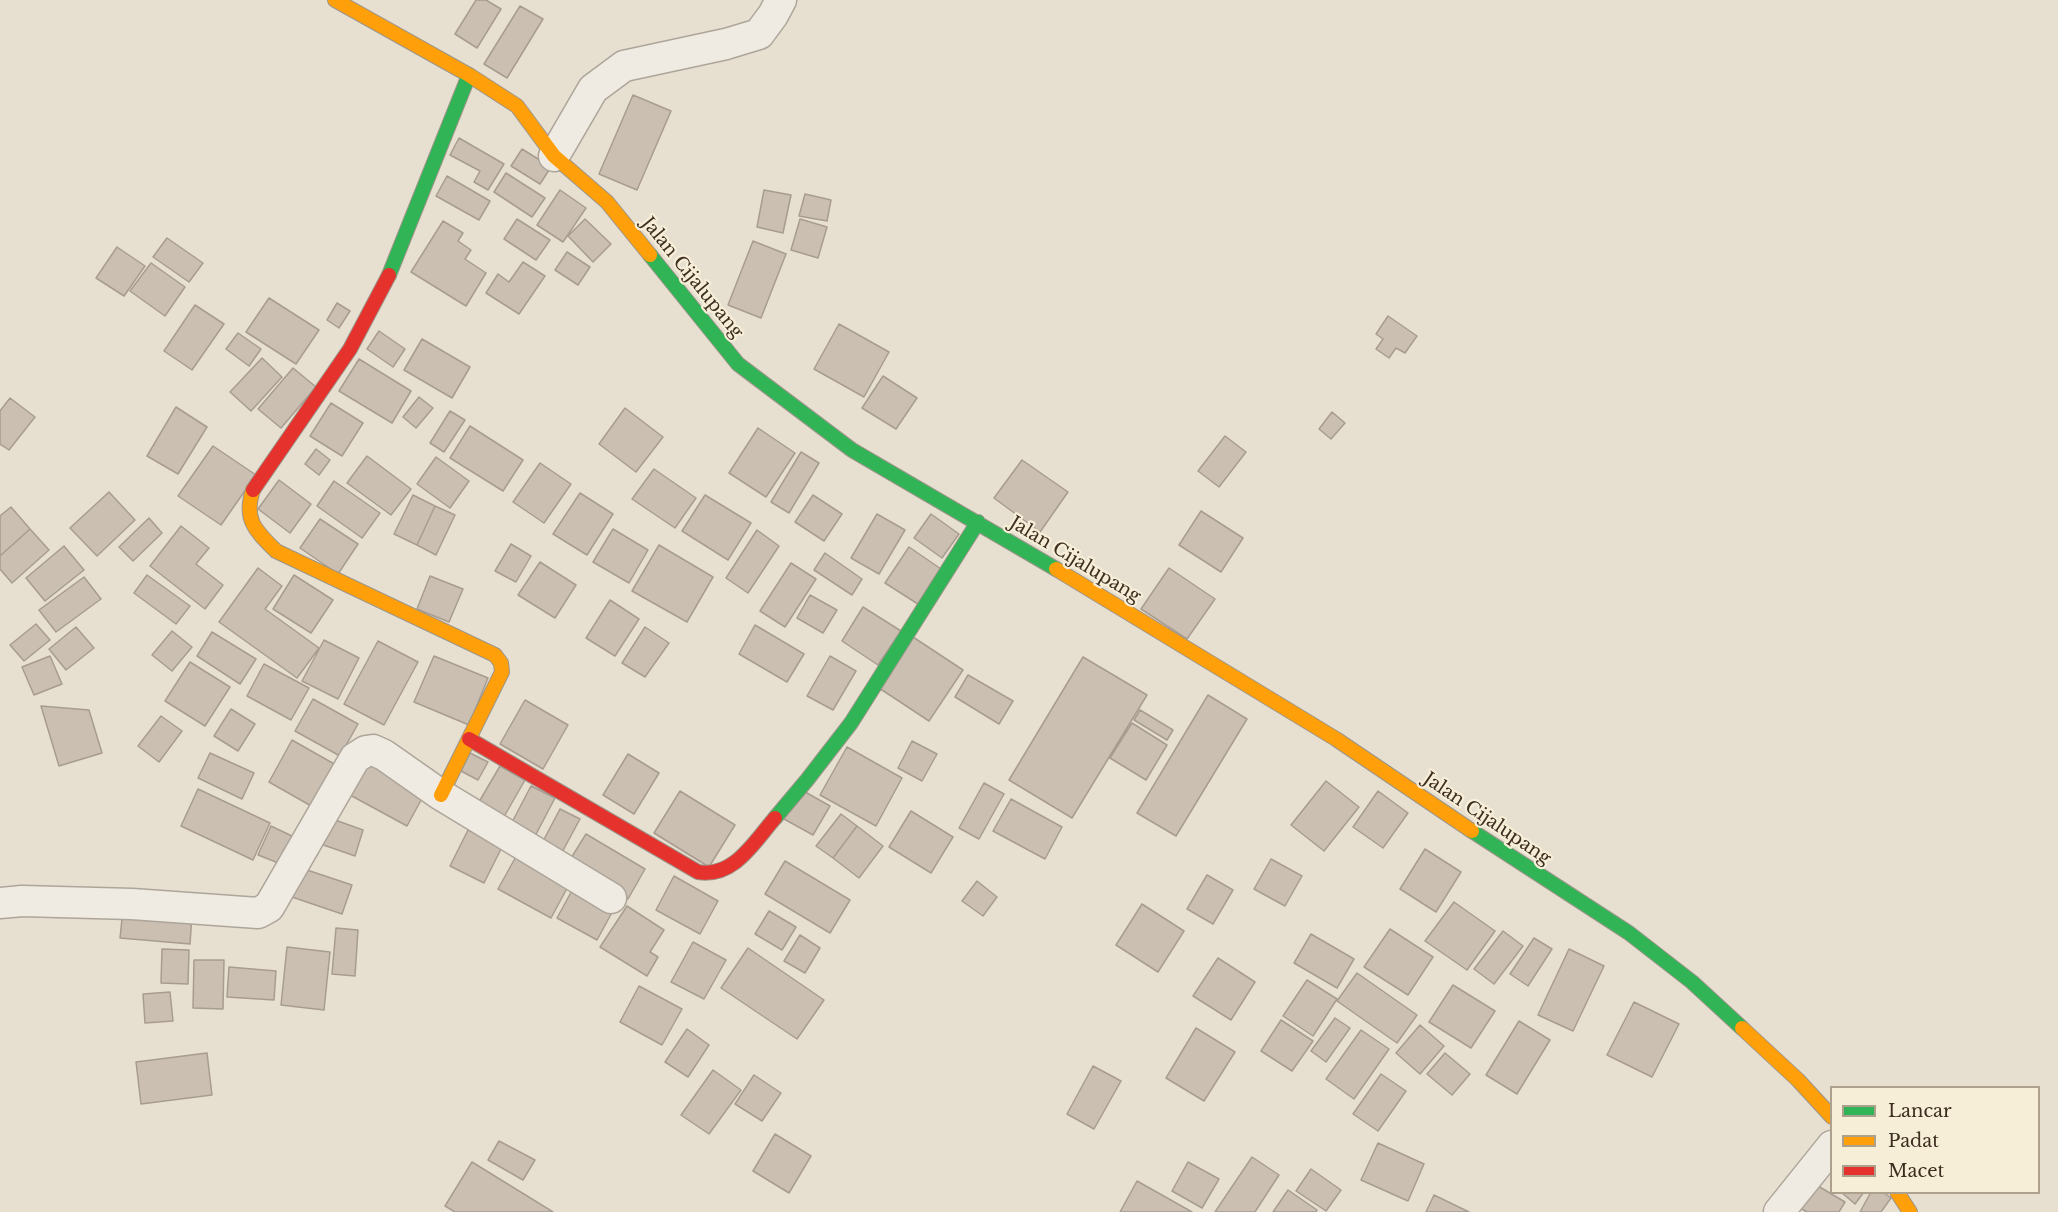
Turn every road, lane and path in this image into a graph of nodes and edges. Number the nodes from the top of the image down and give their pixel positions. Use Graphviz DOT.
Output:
graph roads {
  1 [pos="335,0"];
  2 [pos="781,0"];
  3 [pos="469,75"];
  4 [pos="554,156"];
  5 [pos="978,522"];
  6 [pos="469,739"];
  7 [pos="441,795"];
  8 [pos="611,898"];
  9 [pos="0,903"];
  10 [pos="1830,1115"];
  11 [pos="1830,1148"];
  12 [pos="1898,1194"];
  13 [pos="1779,1212"];
  14 [pos="1910,1212"];
  1 -- 3 [label="street, Jalan Cijalupang"];
  2 -- 4 [label="street"];
  3 -- 4 [label="street, Jalan Cijalupang"];
  3 -- 6 [label="street"];
  4 -- 5 [label="street, Jalan Cijalupang"];
  5 -- 6 [label="street"];
  5 -- 10 [label="street, Jalan Cijalupang"];
  6 -- 7 [label="street"];
  7 -- 8 [label="street"];
  7 -- 9 [label="street"];
  11 -- 13 [label="street"];
  12 -- 14 [label="street"];
}
